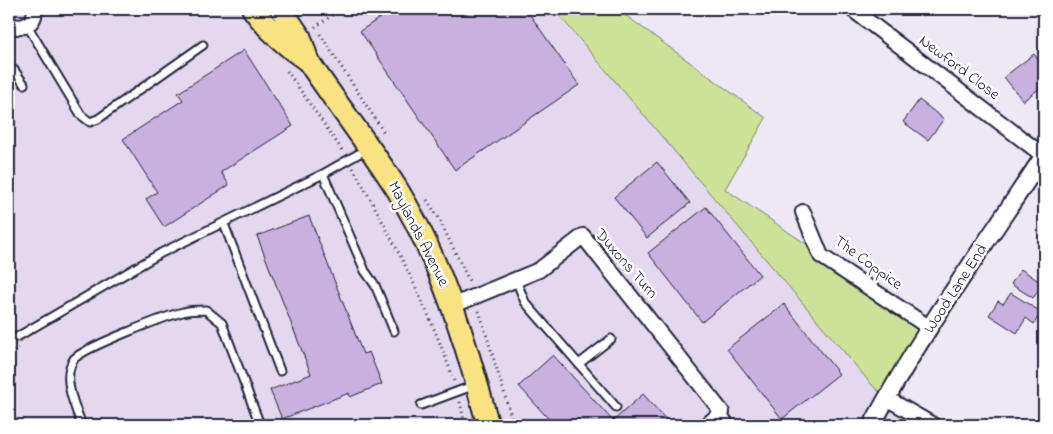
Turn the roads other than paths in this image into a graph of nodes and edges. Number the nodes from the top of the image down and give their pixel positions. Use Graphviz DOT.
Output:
graph roads {
  1 [pos="36,9"];
  2 [pos="253,9"];
  3 [pos="281,9"];
  4 [pos="852,9"];
  5 [pos="263,17"];
  6 [pos="9,24"];
  7 [pos="27,25"];
  8 [pos="203,45"];
  9 [pos="308,61"];
  10 [pos="9,69"];
  11 [pos="24,84"];
  12 [pos="369,147"];
  13 [pos="1044,155"];
  14 [pos="323,174"];
  15 [pos="803,212"];
  16 [pos="224,224"];
  17 [pos="516,280"];
  18 [pos="454,305"];
  19 [pos="930,328"];
  20 [pos="394,331"];
  21 [pos="18,337"];
  22 [pos="611,339"];
  23 [pos="580,363"];
  24 [pos="280,370"];
  25 [pos="478,384"];
  26 [pos="886,398"];
  27 [pos="421,405"];
  28 [pos="616,407"];
  29 [pos="722,412"];
  30 [pos="82,425"];
  31 [pos="260,425"];
  32 [pos="488,425"];
  33 [pos="708,425"];
  34 [pos="730,425"];
  35 [pos="872,425"];
  36 [pos="933,425"];
  1 -- 7 [label="street"];
  2 -- 5 [label="main road, Maylands Avenue"];
  3 -- 9 [label="main road, Maylands Avenue"];
  4 -- 13 [label="street, Newford Close"];
  5 -- 9 [label="main road, Maylands Avenue"];
  6 -- 7 [label="street"];
  7 -- 8 [label="lane"];
  9 -- 12 [label="main road, Maylands Avenue"];
  10 -- 11 [label="lane"];
  12 -- 14 [label="lane"];
  12 -- 18 [label="main road, Maylands Avenue"];
  13 -- 19 [label="street, Wood Lane End"];
  14 -- 16 [label="lane"];
  14 -- 20 [label="lane"];
  15 -- 19 [label="street, The Coppice"];
  16 -- 21 [label="lane"];
  16 -- 24 [label="lane"];
  17 -- 18 [label="street, Duxons Turn"];
  17 -- 23 [label="lane"];
  17 -- 29 [label="street, Duxons Turn"];
  18 -- 25 [label="main road, Maylands Avenue"];
  19 -- 26 [label="street, Wood Lane End"];
  22 -- 23 [label="lane"];
  23 -- 28 [label="lane"];
  25 -- 27 [label="lane"];
  25 -- 32 [label="main road, Maylands Avenue"];
  26 -- 35 [label="street, Wood Lane End"];
  26 -- 36 [label="street"];
  29 -- 33 [label="street"];
  29 -- 34 [label="lane"];
  30 -- 31 [label="lane"];
}
